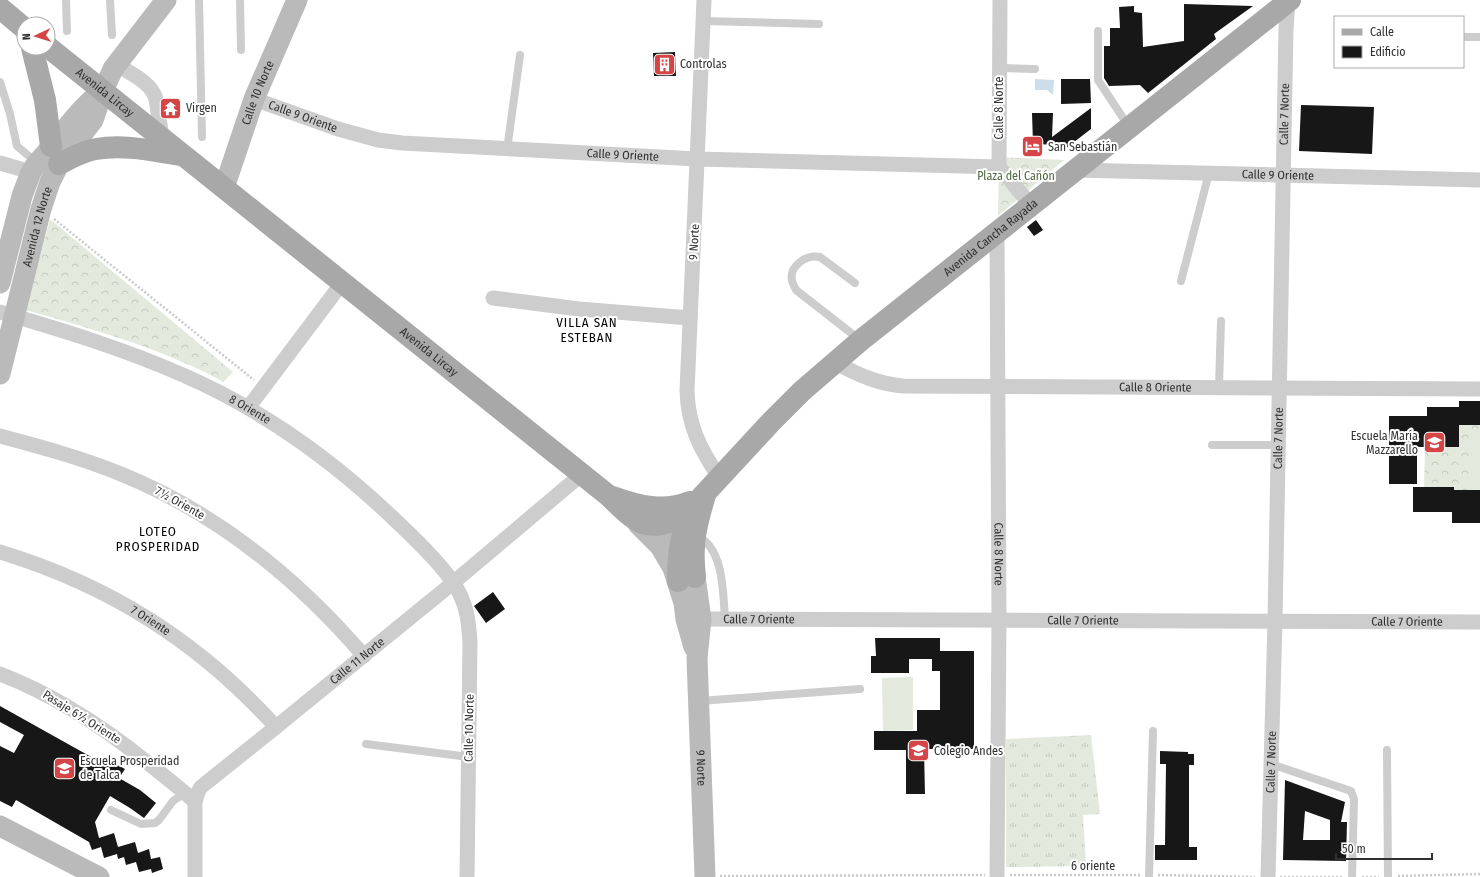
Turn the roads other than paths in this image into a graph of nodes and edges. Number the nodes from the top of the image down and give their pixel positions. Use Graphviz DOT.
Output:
graph roads {
  1 [pos="66,0"];
  2 [pos="110,0"];
  3 [pos="166,0"];
  4 [pos="199,0"];
  5 [pos="240,0"];
  6 [pos="297,0"];
  7 [pos="704,0"];
  8 [pos="1000,0"];
  9 [pos="1289,1"];
  10 [pos="0,8"];
  11 [pos="16,21"];
  12 [pos="703,21"];
  13 [pos="820,24"];
  14 [pos="67,31"];
  15 [pos="1098,31"];
  16 [pos="112,35"];
  17 [pos="1464,37"];
  18 [pos="1480,37"];
  19 [pos="241,50"];
  20 [pos="56,53"];
  21 [pos="520,55"];
  22 [pos="34,56"];
  23 [pos="117,65"];
  24 [pos="999,68"];
  25 [pos="1035,69"];
  26 [pos="0,82"];
  27 [pos="103,91"];
  28 [pos="254,99"];
  29 [pos="1129,127"];
  30 [pos="202,137"];
  31 [pos="162,138"];
  32 [pos="507,150"];
  33 [pos="55,155"];
  34 [pos="182,155"];
  35 [pos="697,159"];
  36 [pos="0,163"];
  37 [pos="998,166"];
  38 [pos="34,168"];
  39 [pos="1075,170"];
  40 [pos="1209,173"];
  41 [pos="1283,175"];
  42 [pos="1480,180"];
  43 [pos="224,188"];
  44 [pos="1031,205"];
  45 [pos="997,232"];
  46 [pos="1181,281"];
  47 [pos="0,283"];
  48 [pos="342,283"];
  49 [pos="855,283"];
  50 [pos="493,298"];
  51 [pos="7,314"];
  52 [pos="690,318"];
  53 [pos="1221,321"];
  54 [pos="860,341"];
  55 [pos="835,362"];
  56 [pos="0,374"];
  57 [pos="997,386"];
  58 [pos="1219,387"];
  59 [pos="1279,387"];
  60 [pos="1480,389"];
  61 [pos="248,408"];
  62 [pos="0,436"];
  63 [pos="1212,445"];
  64 [pos="1278,445"];
  65 [pos="582,474"];
  66 [pos="713,484"];
  67 [pos="609,496"];
  68 [pos="692,508"];
  69 [pos="633,511"];
  70 [pos="659,524"];
  71 [pos="688,540"];
  72 [pos="0,552"];
  73 [pos="686,579"];
  74 [pos="454,582"];
  75 [pos="694,619"];
  76 [pos="725,619"];
  77 [pos="999,619"];
  78 [pos="1275,621"];
  79 [pos="1480,622"];
  80 [pos="364,656"];
  81 [pos="0,674"];
  82 [pos="860,689"];
  83 [pos="699,701"];
  84 [pos="276,727"];
  85 [pos="1153,731"];
  86 [pos="366,744"];
  87 [pos="1387,750"];
  88 [pos="469,757"];
  89 [pos="1271,764"];
  90 [pos="190,797"];
  91 [pos="111,810"];
  92 [pos="0,826"];
  93 [pos="997,876"];
  94 [pos="1149,876"];
  95 [pos="99,877"];
  96 [pos="195,877"];
  97 [pos="467,877"];
  98 [pos="705,877"];
  99 [pos="1268,877"];
  100 [pos="1352,877"];
  101 [pos="1388,877"];
  1 -- 14 [label="lane"];
  2 -- 16 [label="lane"];
  3 -- 23 [label="main road, Avenida 12 Norte"];
  4 -- 30 [label="lane"];
  5 -- 19 [label="lane"];
  6 -- 28 [label="main road, Calle 10 Norte"];
  7 -- 12 [label="street, 9 Norte"];
  8 -- 24 [label="street, Calle 8 Norte"];
  9 -- 29 [label="main road, Avenida Cancha Rayada"];
  9 -- 41 [label="street, Calle 7 Norte"];
  10 -- 11 [label="main road"];
  12 -- 13 [label="lane"];
  12 -- 35 [label="street, 9 Norte"];
  15 -- 29 [label="lane"];
  17 -- 18 [label="lane"];
  20 -- 27 [label="main road, Avenida Lircay"];
  21 -- 32 [label="lane"];
  22 -- 33 [label="main road"];
  23 -- 27 [label="main road, Avenida 12 Norte"];
  23 -- 31 [label="street"];
  24 -- 25 [label="lane"];
  24 -- 37 [label="street, Calle 8 Norte"];
  26 -- 38 [label="lane"];
  27 -- 31 [label="main road, Avenida Lircay"];
  27 -- 33 [label="main road, Avenida 12 Norte"];
  28 -- 32 [label="street, Calle 9 Oriente"];
  28 -- 43 [label="main road, Calle 10 Norte"];
  29 -- 39 [label="main road, Avenida Cancha Rayada"];
  31 -- 34 [label="main road, Avenida Lircay"];
  32 -- 35 [label="street, Calle 9 Oriente"];
  33 -- 34 [label="main road"];
  33 -- 38 [label="main road, Avenida 12 Norte"];
  33 -- 51 [label="main road, Avenida 12 Norte"];
  34 -- 43 [label="main road, Avenida Lircay"];
  35 -- 37 [label="street, Calle 9 Oriente"];
  35 -- 52 [label="street, 9 Norte"];
  36 -- 38 [label="street"];
  37 -- 44 [label="street"];
  38 -- 47 [label="main road, Avenida 12 Norte"];
  39 -- 40 [label="street, Calle 9 Oriente"];
  39 -- 44 [label="main road, Avenida Cancha Rayada"];
  40 -- 41 [label="street, Calle 9 Oriente"];
  40 -- 46 [label="lane"];
  41 -- 42 [label="street, Calle 9 Oriente"];
  41 -- 59 [label="street, Calle 7 Norte"];
  43 -- 48 [label="main road, Avenida Lircay"];
  44 -- 45 [label="main road, Avenida Cancha Rayada"];
  45 -- 54 [label="main road, Avenida Cancha Rayada"];
  45 -- 57 [label="street, Calle 8 Norte"];
  48 -- 61 [label="street"];
  48 -- 65 [label="main road, Avenida Lircay"];
  49 -- 54 [label="lane"];
  50 -- 52 [label="street"];
  51 -- 56 [label="main road, Avenida 12 Norte"];
  51 -- 61 [label="street, 8 Oriente"];
  52 -- 66 [label="street, 9 Norte"];
  53 -- 58 [label="lane"];
  54 -- 55 [label="main road, Avenida Cancha Rayada"];
  55 -- 57 [label="street, Calle 8 Oriente"];
  55 -- 66 [label="main road, Avenida Cancha Rayada"];
  57 -- 58 [label="street, Calle 8 Oriente"];
  57 -- 77 [label="street, Calle 8 Norte"];
  58 -- 59 [label="street, Calle 8 Oriente"];
  59 -- 60 [label="street, Calle 8 Oriente"];
  59 -- 64 [label="street, Calle 7 Norte"];
  61 -- 74 [label="street, 8 Oriente"];
  62 -- 80 [label="street, 7½ Oriente"];
  63 -- 64 [label="lane"];
  64 -- 78 [label="street, Calle 7 Norte"];
  65 -- 67 [label="main road, Avenida Lircay"];
  65 -- 74 [label="street, Calle 11 Norte"];
  66 -- 68 [label="main road, Avenida Cancha Rayada"];
  66 -- 69 [label="main road, Avenida Cancha Rayada"];
  66 -- 71 [label="main road"];
  67 -- 69 [label="main road, Avenida Cancha Rayada"];
  68 -- 70 [label="main road, Avenida Cancha Rayada"];
  68 -- 71 [label="main road"];
  69 -- 70 [label="main road, Avenida Cancha Rayada"];
  69 -- 73 [label="main road"];
  70 -- 71 [label="main road"];
  71 -- 73 [label="main road"];
  71 -- 76 [label="lane"];
  72 -- 84 [label="street, 7 Oriente"];
  73 -- 75 [label="main road, 9 Norte"];
  74 -- 80 [label="street, Calle 11 Norte"];
  74 -- 88 [label="street, Calle 10 Norte"];
  75 -- 76 [label="street, Calle 7 Oriente"];
  75 -- 83 [label="main road, 9 Norte"];
  76 -- 77 [label="street, Calle 7 Oriente"];
  77 -- 78 [label="street, Calle 7 Oriente"];
  77 -- 93 [label="street, Calle 8 Norte"];
  78 -- 79 [label="street, Calle 7 Oriente"];
  78 -- 89 [label="street, Calle 7 Norte"];
  80 -- 84 [label="street, Calle 11 Norte"];
  81 -- 90 [label="street, Pasaje 6½ Oriente"];
  82 -- 83 [label="lane"];
  83 -- 98 [label="main road, 9 Norte"];
  84 -- 90 [label="street, Calle 11 Norte"];
  85 -- 94 [label="lane"];
  86 -- 88 [label="lane"];
  87 -- 101 [label="lane"];
  88 -- 97 [label="street, Calle 10 Norte"];
  89 -- 99 [label="street, Calle 7 Norte"];
  89 -- 100 [label="lane"];
  90 -- 91 [label="lane"];
  90 -- 96 [label="street, Calle 11 Norte"];
  92 -- 95 [label="main road"];
}
